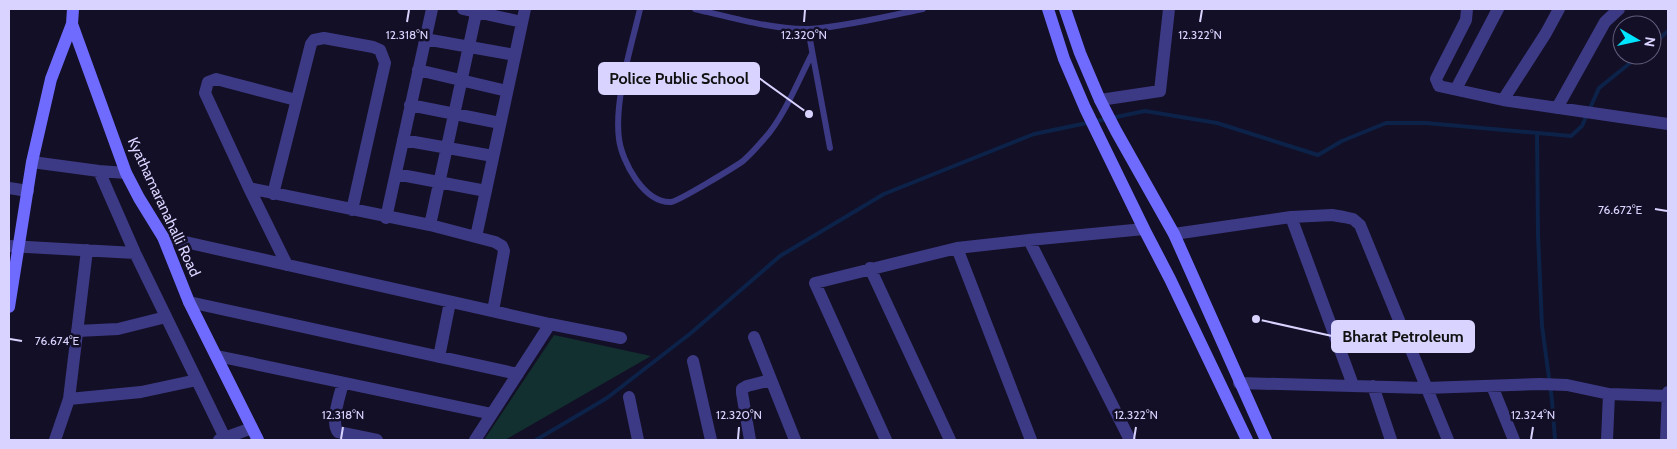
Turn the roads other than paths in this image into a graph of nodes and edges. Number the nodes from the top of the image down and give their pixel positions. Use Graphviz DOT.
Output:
graph roads {
  1 [pos="73,9"];
  2 [pos="432,9"];
  3 [pos="463,9"];
  4 [pos="525,9"];
  5 [pos="640,9"];
  6 [pos="695,9"];
  7 [pos="923,9"];
  8 [pos="1048,9"];
  9 [pos="1065,9"];
  10 [pos="1168,9"];
  11 [pos="1467,9"];
  12 [pos="1498,9"];
  13 [pos="1559,9"];
  14 [pos="1619,9"];
  15 [pos="477,10"];
  16 [pos="522,22"];
  17 [pos="72,24"];
  18 [pos="808,29"];
  19 [pos="425,38"];
  20 [pos="469,46"];
  21 [pos="515,54"];
  22 [pos="812,54"];
  23 [pos="418,70"];
  24 [pos="461,80"];
  25 [pos="1456,89"];
  26 [pos="507,91"];
  27 [pos="296,100"];
  28 [pos="1100,100"];
  29 [pos="1503,100"];
  30 [pos="410,105"];
  31 [pos="1557,108"];
  32 [pos="454,113"];
  33 [pos="500,123"];
  34 [pos="1668,124"];
  35 [pos="403,140"];
  36 [pos="447,148"];
  37 [pos="830,148"];
  38 [pos="493,156"];
  39 [pos="32,162"];
  40 [pos="99,171"];
  41 [pos="126,173"];
  42 [pos="396,174"];
  43 [pos="439,182"];
  44 [pos="9,188"];
  45 [pos="249,188"];
  46 [pos="28,191"];
  47 [pos="486,191"];
  48 [pos="273,194"];
  49 [pos="352,210"];
  50 [pos="1291,217"];
  51 [pos="386,218"];
  52 [pos="430,226"];
  53 [pos="1144,230"];
  54 [pos="1174,234"];
  55 [pos="163,237"];
  56 [pos="476,237"];
  57 [pos="1029,240"];
  58 [pos="14,247"];
  59 [pos="957,248"];
  60 [pos="87,250"];
  61 [pos="135,253"];
  62 [pos="287,265"];
  63 [pos="870,268"];
  64 [pos="190,302"];
  65 [pos="450,302"];
  66 [pos="9,307"];
  67 [pos="493,311"];
  68 [pos="166,317"];
  69 [pos="550,324"];
  70 [pos="77,331"];
  71 [pos="754,337"];
  72 [pos="621,338"];
  73 [pos="217,356"];
  74 [pos="439,357"];
  75 [pos="693,361"];
  76 [pos="518,374"];
  77 [pos="197,380"];
  78 [pos="771,380"];
  79 [pos="343,383"];
  80 [pos="1239,383"];
  81 [pos="1353,385"];
  82 [pos="1373,386"];
  83 [pos="1492,386"];
  84 [pos="1426,388"];
  85 [pos="1668,392"];
  86 [pos="1609,394"];
  87 [pos="1668,396"];
  88 [pos="629,397"];
  89 [pos="69,399"];
  90 [pos="492,414"];
  91 [pos="252,428"];
  92 [pos="222,439"];
  93 [pos="55,440"];
  94 [pos="258,440"];
  95 [pos="377,440"];
  96 [pos="476,440"];
  97 [pos="638,440"];
  98 [pos="710,440"];
  99 [pos="750,440"];
  100 [pos="795,440"];
  101 [pos="886,440"];
  102 [pos="950,440"];
  103 [pos="1031,440"];
  104 [pos="1130,440"];
  105 [pos="1247,440"];
  106 [pos="1266,440"];
  107 [pos="1391,440"];
  108 [pos="1448,440"];
  109 [pos="1514,440"];
  110 [pos="1607,440"];
  111 [pos="1666,440"];
  1 -- 17 [label="main road, Kyathamaranahalli Road"];
  2 -- 19 [label="street"];
  3 -- 15 [label="street"];
  4 -- 16 [label="street"];
  5 -- 22 [label="lane"];
  6 -- 18 [label="lane"];
  7 -- 18 [label="lane"];
  8 -- 53 [label="main road"];
  9 -- 28 [label="main road"];
  10 -- 28 [label="street"];
  11 -- 25 [label="street"];
  12 -- 25 [label="street"];
  13 -- 29 [label="street"];
  14 -- 31 [label="street"];
  15 -- 16 [label="street"];
  15 -- 20 [label="street"];
  16 -- 21 [label="street"];
  17 -- 39 [label="main road"];
  17 -- 41 [label="main road, Kyathamaranahalli Road"];
  18 -- 22 [label="lane"];
  19 -- 20 [label="street"];
  19 -- 23 [label="street"];
  20 -- 21 [label="street"];
  20 -- 24 [label="street"];
  21 -- 26 [label="street"];
  22 -- 37 [label="lane"];
  23 -- 24 [label="street"];
  23 -- 30 [label="street"];
  24 -- 26 [label="street"];
  24 -- 32 [label="street"];
  25 -- 29 [label="street"];
  26 -- 33 [label="street"];
  27 -- 45 [label="street"];
  27 -- 48 [label="street"];
  27 -- 49 [label="street"];
  28 -- 54 [label="main road"];
  29 -- 31 [label="street"];
  30 -- 32 [label="street"];
  30 -- 35 [label="street"];
  31 -- 34 [label="street"];
  32 -- 33 [label="street"];
  32 -- 36 [label="street"];
  33 -- 38 [label="street"];
  35 -- 36 [label="street"];
  35 -- 42 [label="street"];
  36 -- 38 [label="street"];
  36 -- 43 [label="street"];
  38 -- 47 [label="street"];
  39 -- 40 [label="street"];
  39 -- 46 [label="main road"];
  40 -- 41 [label="street"];
  40 -- 61 [label="street"];
  41 -- 55 [label="main road, Kyathamaranahalli Road"];
  42 -- 43 [label="street"];
  42 -- 51 [label="street"];
  43 -- 47 [label="street"];
  43 -- 52 [label="street"];
  44 -- 46 [label="street"];
  45 -- 48 [label="street"];
  45 -- 62 [label="street"];
  46 -- 58 [label="main road"];
  47 -- 56 [label="street"];
  48 -- 49 [label="street"];
  49 -- 51 [label="street"];
  50 -- 54 [label="street"];
  50 -- 81 [label="street"];
  50 -- 84 [label="street"];
  51 -- 52 [label="street"];
  52 -- 56 [label="street"];
  53 -- 57 [label="street"];
  53 -- 105 [label="main road"];
  54 -- 80 [label="main road"];
  55 -- 62 [label="street"];
  55 -- 64 [label="main road, Kyathamaranahalli Road"];
  56 -- 67 [label="street"];
  57 -- 59 [label="street"];
  57 -- 104 [label="street"];
  58 -- 60 [label="street"];
  58 -- 66 [label="main road"];
  59 -- 63 [label="street"];
  59 -- 103 [label="street"];
  60 -- 61 [label="street"];
  60 -- 70 [label="street"];
  61 -- 68 [label="street"];
  62 -- 65 [label="street"];
  63 -- 101 [label="street"];
  63 -- 102 [label="street"];
  64 -- 73 [label="main road, Kyathamaranahalli Road"];
  64 -- 74 [label="street"];
  65 -- 67 [label="street"];
  65 -- 74 [label="street"];
  67 -- 69 [label="street"];
  68 -- 70 [label="street"];
  68 -- 77 [label="street"];
  69 -- 72 [label="street"];
  69 -- 76 [label="street"];
  70 -- 89 [label="street"];
  71 -- 78 [label="street"];
  73 -- 79 [label="street"];
  73 -- 91 [label="main road, Kyathamaranahalli Road"];
  74 -- 76 [label="street"];
  75 -- 98 [label="street"];
  76 -- 90 [label="street"];
  77 -- 89 [label="street"];
  77 -- 92 [label="street"];
  78 -- 99 [label="street"];
  78 -- 100 [label="street"];
  79 -- 90 [label="street"];
  79 -- 95 [label="street"];
  80 -- 81 [label="street"];
  80 -- 106 [label="main road"];
  81 -- 82 [label="street"];
  82 -- 84 [label="street"];
  82 -- 107 [label="street"];
  83 -- 84 [label="street"];
  83 -- 86 [label="street"];
  83 -- 109 [label="street"];
  84 -- 108 [label="street"];
  85 -- 87 [label="street"];
  86 -- 87 [label="street"];
  86 -- 110 [label="street"];
  87 -- 111 [label="street"];
  88 -- 97 [label="street"];
  89 -- 93 [label="street"];
  90 -- 96 [label="street"];
  91 -- 92 [label="street"];
  91 -- 94 [label="main road, Kyathamaranahalli Road"];
}
